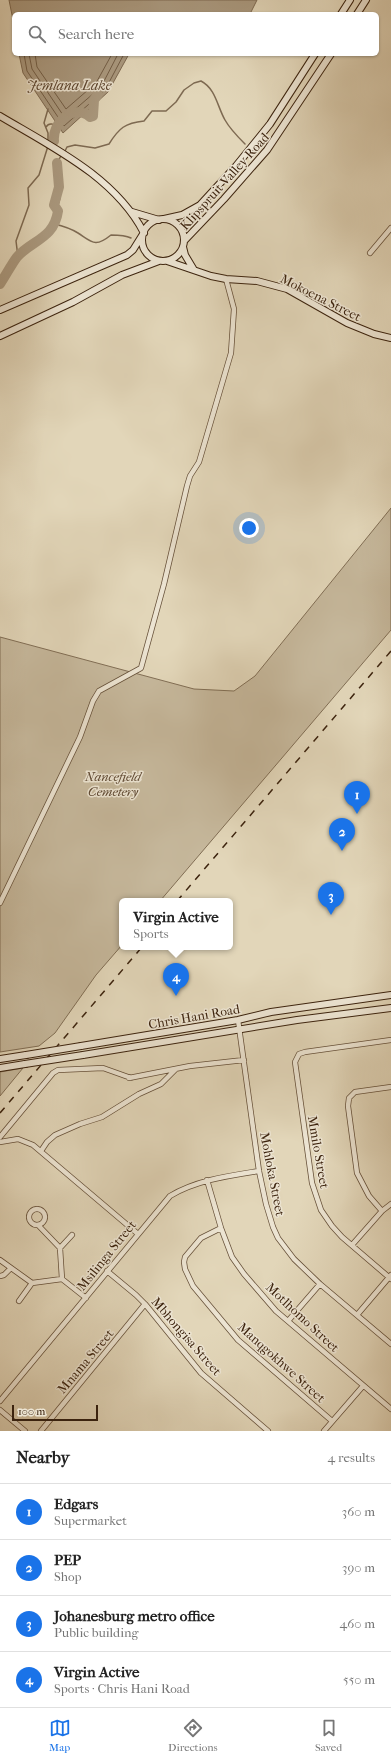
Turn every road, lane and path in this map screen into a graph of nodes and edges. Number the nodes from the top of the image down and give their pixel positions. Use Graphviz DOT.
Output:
graph roads {
  1 [pos="350,0"];
  2 [pos="366,0"];
  3 [pos="342,12"];
  4 [pos="358,12"];
  5 [pos="314,56"];
  6 [pos="330,56"];
  7 [pos="0,116"];
  8 [pos="132,212"];
  9 [pos="162,220"];
  10 [pos="391,228"];
  11 [pos="144,234"];
  12 [pos="184,244"];
  13 [pos="370,253"];
  14 [pos="159,261"];
  15 [pos="167,261"];
  16 [pos="194,270"];
  17 [pos="226,279"];
  18 [pos="0,310"];
  19 [pos="0,336"];
  20 [pos="391,338"];
  21 [pos="0,903"];
  22 [pos="391,995"];
  23 [pos="391,1008"];
  24 [pos="238,1020"];
  25 [pos="240,1030"];
  26 [pos="391,1040"];
  27 [pos="0,1059"];
  28 [pos="244,1060"];
  29 [pos="0,1068"];
  30 [pos="175,1070"];
  31 [pos="391,1087"];
  32 [pos="0,1137"];
  33 [pos="0,1142"];
  34 [pos="41,1151"];
  35 [pos="259,1171"];
  36 [pos="207,1180"];
  37 [pos="391,1204"];
  38 [pos="382,1211"];
  39 [pos="38,1225"];
  40 [pos="221,1228"];
  41 [pos="138,1234"];
  42 [pos="72,1235"];
  43 [pos="352,1245"];
  44 [pos="60,1248"];
  45 [pos="0,1260"];
  46 [pos="11,1268"];
  47 [pos="107,1271"];
  48 [pos="0,1276"];
  49 [pos="390,1277"];
  50 [pos="62,1279"];
  51 [pos="32,1283"];
  52 [pos="320,1284"];
  53 [pos="86,1298"];
  54 [pos="19,1301"];
  55 [pos="145,1304"];
  56 [pos="357,1315"];
  57 [pos="288,1321"];
  58 [pos="391,1344"];
  59 [pos="363,1386"];
  60 [pos="0,1401"];
  61 [pos="391,1409"];
  62 [pos="0,1410"];
  63 [pos="332,1421"];
  64 [pos="25,1431"];
  65 [pos="41,1431"];
  66 [pos="268,1431"];
  67 [pos="324,1431"];
  1 -- 3 [label="main road"];
  2 -- 4 [label="main road"];
  5 -- 9 [label="main road, Klipspruit Valley Road"];
  6 -- 12 [label="main road, Klipspruit Valley Road"];
  7 -- 8 [label="main road"];
  8 -- 9 [label="main road"];
  8 -- 11 [label="main road"];
  9 -- 11 [label="main road"];
  9 -- 12 [label="main road"];
  10 -- 13 [label="street"];
  11 -- 14 [label="main road"];
  11 -- 18 [label="main road"];
  12 -- 15 [label="main road"];
  12 -- 16 [label="main road"];
  14 -- 15 [label="main road"];
  14 -- 19 [label="main road"];
  15 -- 16 [label="main road, Mokoena Street"];
  16 -- 17 [label="main road, Mokoena Street"];
  17 -- 20 [label="main road, Mokoena Street"];
  17 -- 21 [label="street"];
  22 -- 24 [label="main road, Chris Hani Road"];
  23 -- 25 [label="main road, Chris Hani Road"];
  24 -- 25 [label="street, Mohloka Street"];
  24 -- 27 [label="main road, Chris Hani Road, bridge"];
  25 -- 28 [label="street, Mohloka Street"];
  25 -- 29 [label="main road, Chris Hani Road, bridge"];
  26 -- 43 [label="street, Mmilo Street"];
  28 -- 30 [label="street"];
  28 -- 35 [label="street, Mohloka Street"];
  30 -- 32 [label="street"];
  30 -- 34 [label="street"];
  31 -- 38 [label="street"];
  33 -- 34 [label="street"];
  34 -- 41 [label="street"];
  35 -- 36 [label="street, Msilinga Street"];
  35 -- 52 [label="street, Mohloka Street"];
  36 -- 40 [label="street, Motlhomo Street"];
  36 -- 41 [label="street, Msilinga Street"];
  37 -- 38 [label="street"];
  38 -- 43 [label="street"];
  39 -- 44 [label="street"];
  40 -- 57 [label="street, Motlhomo Street"];
  40 -- 63 [label="street, Manqgokhwe Street"];
  41 -- 47 [label="street, Msilinga Street"];
  42 -- 44 [label="street"];
  43 -- 49 [label="street, Mmilo Street"];
  44 -- 50 [label="street"];
  45 -- 46 [label="street"];
  46 -- 48 [label="street"];
  46 -- 51 [label="street"];
  47 -- 53 [label="street, Msilinga Street"];
  47 -- 55 [label="street, Mbhongisa Street"];
  49 -- 56 [label="street"];
  50 -- 51 [label="street"];
  50 -- 53 [label="street"];
  51 -- 54 [label="street"];
  52 -- 56 [label="street, Mohloka Street"];
  52 -- 57 [label="street"];
  53 -- 60 [label="street, Msilinga Street"];
  55 -- 65 [label="street, Mnama Street"];
  55 -- 66 [label="street, Mbhongisa Street"];
  56 -- 58 [label="street, Mohloka Street"];
  57 -- 59 [label="street, Motlhomo Street"];
  59 -- 61 [label="street, Motlhomo Street"];
  59 -- 63 [label="street"];
  62 -- 64 [label="street"];
  63 -- 67 [label="street"];
}
